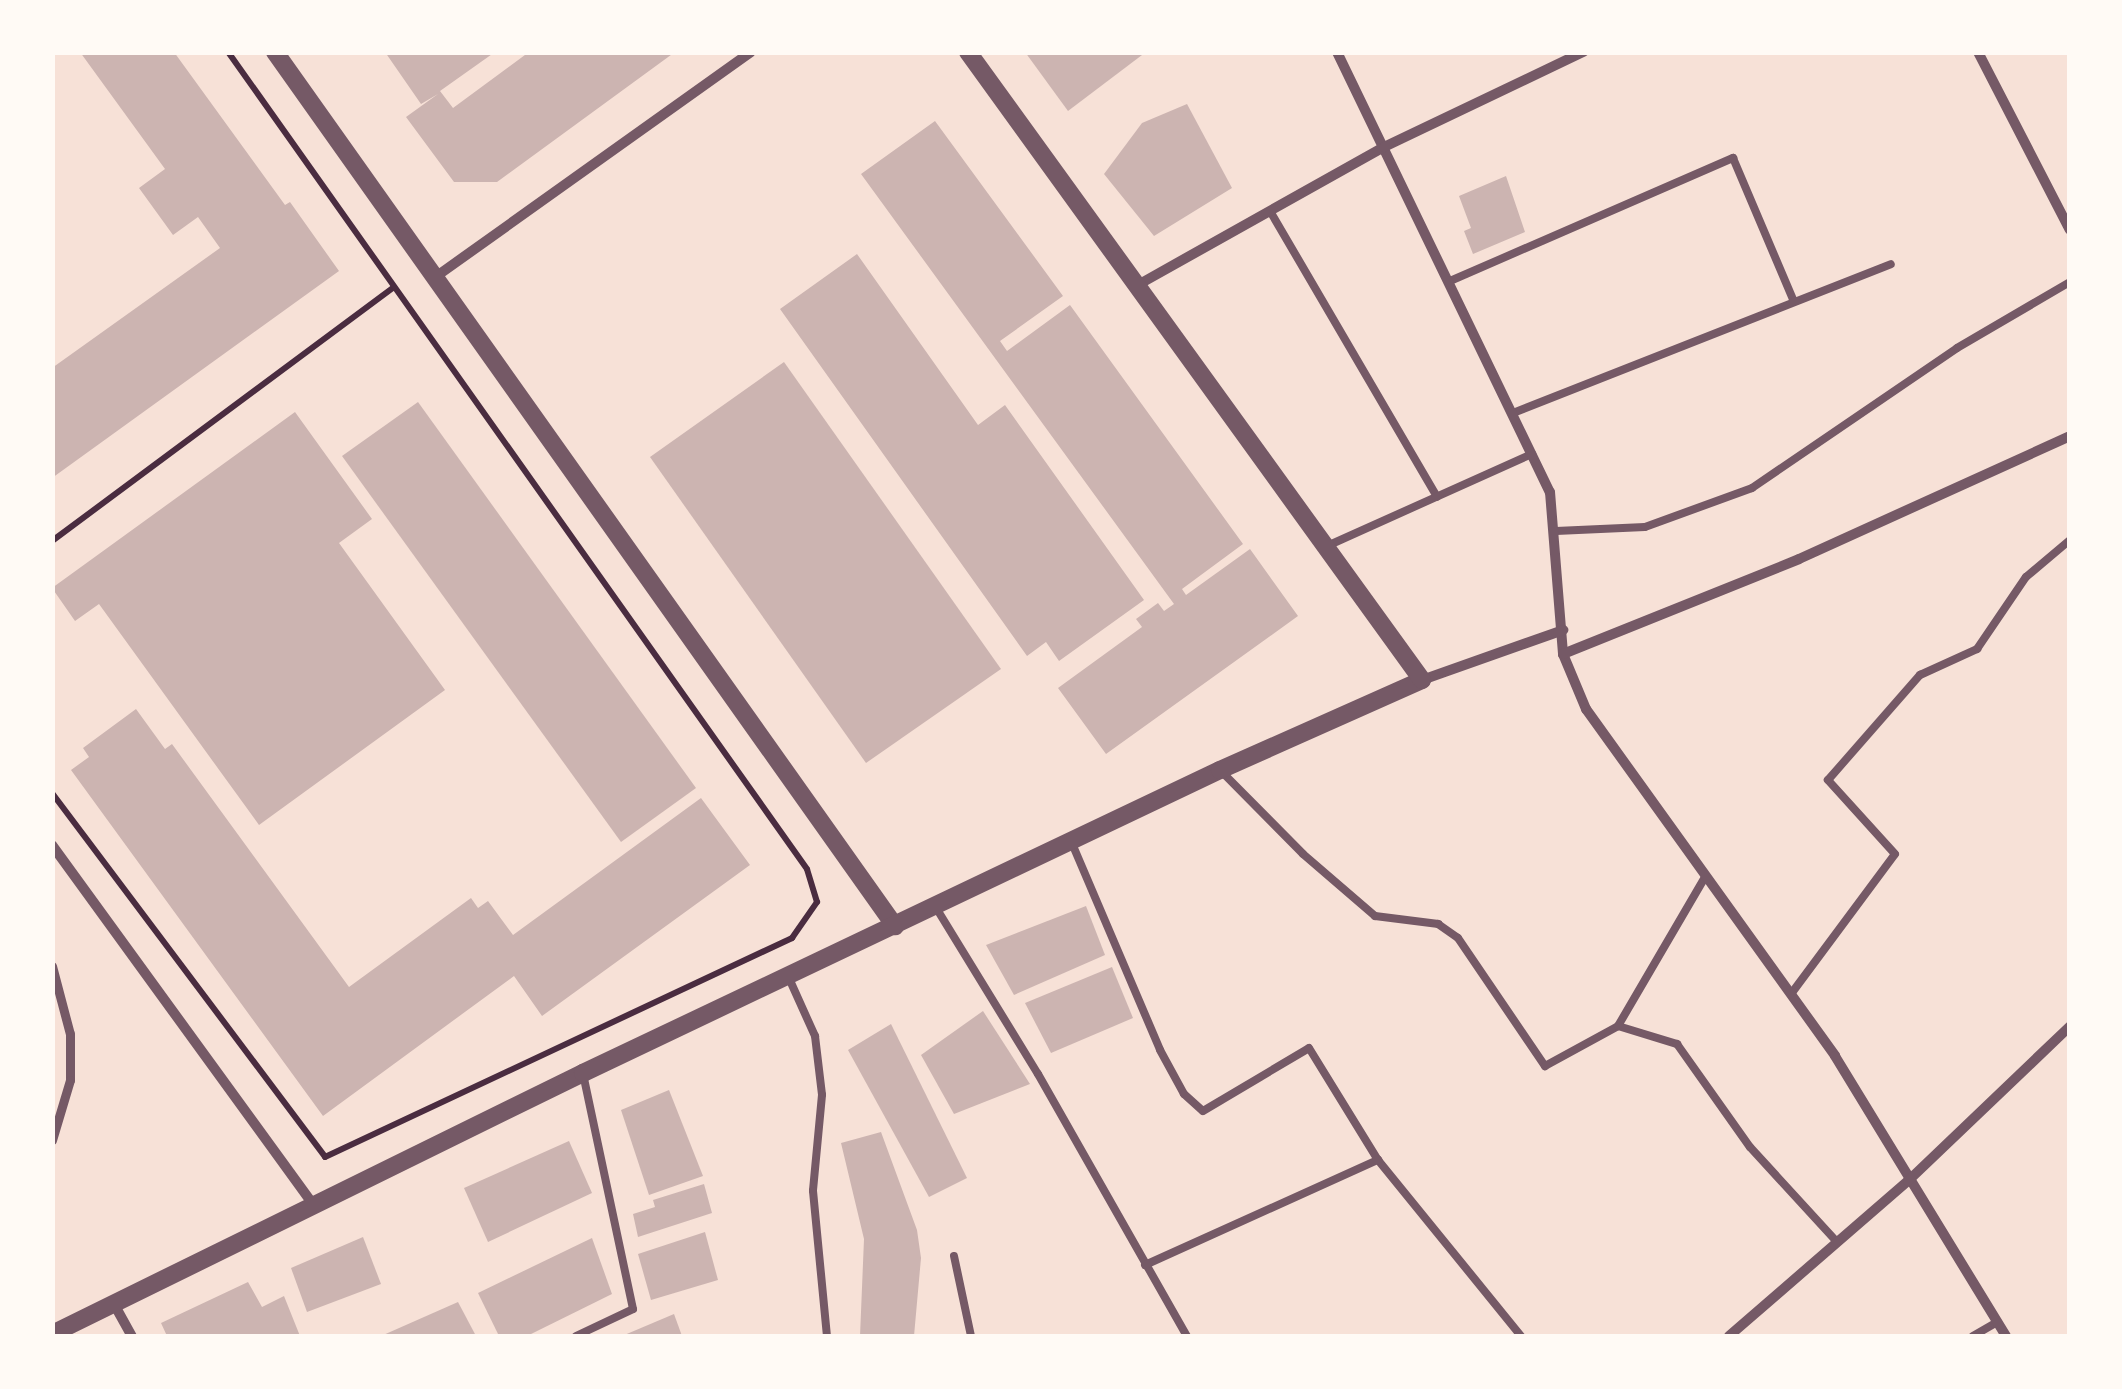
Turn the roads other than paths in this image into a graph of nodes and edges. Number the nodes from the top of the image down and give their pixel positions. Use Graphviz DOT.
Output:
graph roads {
  1 [pos="275,52"];
  2 [pos="750,52"];
  3 [pos="968,52"];
  4 [pos="1337,52"];
  5 [pos="1582,52"];
  6 [pos="1978,52"];
  7 [pos="1384,147"];
  8 [pos="1270,211"];
  9 [pos="2070,230"];
  10 [pos="1891,264"];
  11 [pos="434,278"];
  12 [pos="1450,281"];
  13 [pos="2070,282"];
  14 [pos="1135,287"];
  15 [pos="1794,302"];
  16 [pos="1512,413"];
  17 [pos="2070,436"];
  18 [pos="1532,454"];
  19 [pos="1436,497"];
  20 [pos="1556,532"];
  21 [pos="2070,540"];
  22 [pos="1323,548"];
  23 [pos="1563,630"];
  24 [pos="1562,654"];
  25 [pos="1422,680"];
  26 [pos="1220,770"];
  27 [pos="1071,841"];
  28 [pos="52,846"];
  29 [pos="1705,877"];
  30 [pos="935,906"];
  31 [pos="895,926"];
  32 [pos="52,966"];
  33 [pos="788,976"];
  34 [pos="1791,994"];
  35 [pos="1618,1026"];
  36 [pos="2070,1026"];
  37 [pos="584,1072"];
  38 [pos="52,1140"];
  39 [pos="1378,1160"];
  40 [pos="1908,1180"];
  41 [pos="313,1204"];
  42 [pos="1837,1242"];
  43 [pos="954,1256"];
  44 [pos="1145,1265"];
  45 [pos="114,1304"];
  46 [pos="1997,1322"];
  47 [pos="52,1334"];
  48 [pos="132,1336"];
  49 [pos="576,1336"];
  50 [pos="827,1336"];
  51 [pos="971,1336"];
  52 [pos="1187,1336"];
  53 [pos="1521,1336"];
  54 [pos="1729,1336"];
  55 [pos="1973,1336"];
  56 [pos="2006,1336"];
  1 -- 11 [label="street"];
  2 -- 11 [label="street"];
  3 -- 14 [label="street"];
  4 -- 7 [label="street"];
  5 -- 7 [label="street"];
  6 -- 9 [label="street"];
  7 -- 8 [label="street"];
  7 -- 12 [label="street"];
  8 -- 14 [label="street"];
  8 -- 19 [label="lane"];
  10 -- 15 [label="lane"];
  11 -- 31 [label="street"];
  12 -- 15 [label="lane"];
  12 -- 16 [label="street"];
  13 -- 20 [label="lane"];
  14 -- 22 [label="street"];
  15 -- 16 [label="lane"];
  16 -- 18 [label="street"];
  17 -- 24 [label="street"];
  18 -- 19 [label="lane"];
  18 -- 20 [label="street"];
  19 -- 22 [label="lane"];
  20 -- 23 [label="street"];
  21 -- 34 [label="lane"];
  22 -- 25 [label="street"];
  23 -- 24 [label="street"];
  23 -- 25 [label="street"];
  24 -- 29 [label="street"];
  25 -- 26 [label="street"];
  26 -- 27 [label="street"];
  26 -- 35 [label="lane"];
  27 -- 30 [label="street"];
  27 -- 39 [label="lane"];
  28 -- 41 [label="street"];
  29 -- 34 [label="street"];
  29 -- 35 [label="lane"];
  30 -- 31 [label="street"];
  30 -- 44 [label="lane"];
  31 -- 33 [label="street"];
  32 -- 38 [label="street"];
  33 -- 37 [label="street"];
  33 -- 50 [label="lane"];
  34 -- 40 [label="street"];
  35 -- 42 [label="lane"];
  36 -- 40 [label="street"];
  37 -- 41 [label="street"];
  37 -- 49 [label="lane"];
  39 -- 44 [label="lane"];
  39 -- 53 [label="lane"];
  40 -- 42 [label="street"];
  40 -- 46 [label="street"];
  41 -- 45 [label="street"];
  42 -- 54 [label="street"];
  43 -- 51 [label="lane"];
  44 -- 52 [label="lane"];
  45 -- 47 [label="street"];
  45 -- 48 [label="street"];
  46 -- 55 [label="lane"];
  46 -- 56 [label="street"];
}
